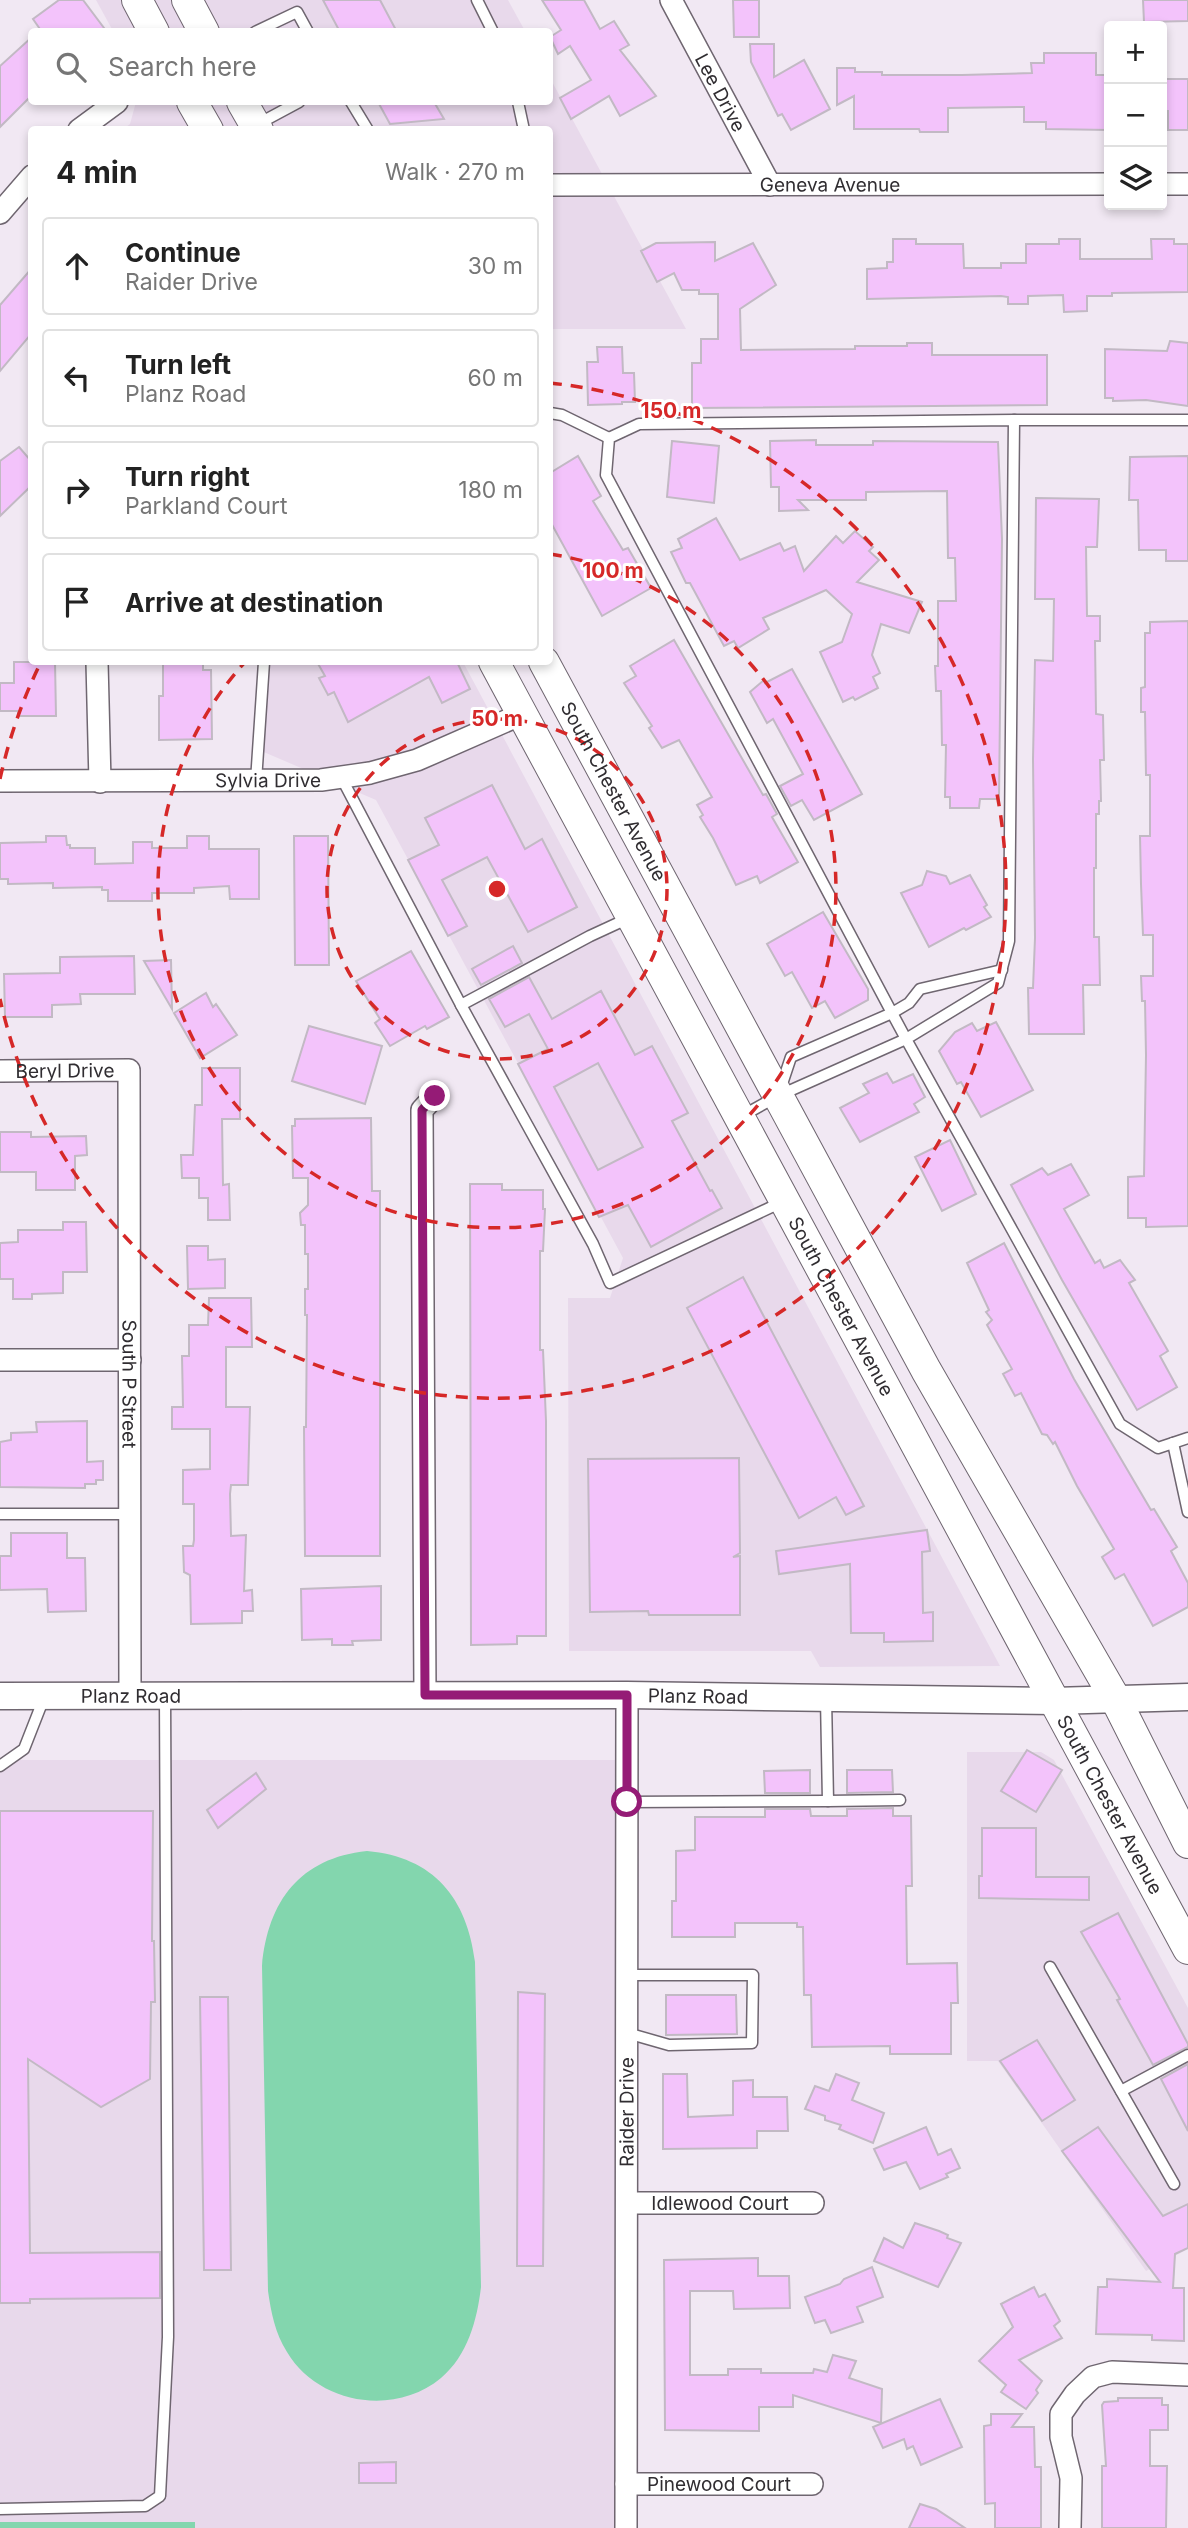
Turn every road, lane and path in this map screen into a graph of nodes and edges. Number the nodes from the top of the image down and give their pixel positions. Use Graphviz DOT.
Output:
graph roads {
  1 [pos="137,0"];
  2 [pos="187,0"];
  3 [pos="477,0"];
  4 [pos="671,0"];
  5 [pos="152,28"];
  6 [pos="202,28"];
  7 [pos="263,28"];
  8 [pos="307,28"];
  9 [pos="491,28"];
  10 [pos="113,105"];
  11 [pos="194,105"];
  12 [pos="291,105"];
  13 [pos="353,105"];
  14 [pos="519,105"];
  15 [pos="252,119"];
  16 [pos="84,126"];
  17 [pos="206,126"];
  18 [pos="366,126"];
  19 [pos="523,126"];
  20 [pos="1104,184"];
  21 [pos="1167,184"];
  22 [pos="1188,184"];
  23 [pos="553,185"];
  24 [pos="770,185"];
  25 [pos="28,187"];
  26 [pos="0,213"];
  27 [pos="553,414"];
  28 [pos="1014,420"];
  29 [pos="1188,420"];
  30 [pos="609,438"];
  31 [pos="97,665"];
  32 [pos="264,665"];
  33 [pos="496,665"];
  34 [pos="546,665"];
  35 [pos="522,714"];
  36 [pos="341,777"];
  37 [pos="0,781"];
  38 [pos="256,781"];
  39 [pos="100,782"];
  40 [pos="632,917"];
  41 [pos="1002,970"];
  42 [pos="461,1005"];
  43 [pos="892,1013"];
  44 [pos="906,1039"];
  45 [pos="0,1070"];
  46 [pos="129,1070"];
  47 [pos="435,1096"];
  48 [pos="778,1096"];
  49 [pos="740,1117"];
  50 [pos="785,1201"];
  51 [pos="0,1360"];
  52 [pos="130,1360"];
  53 [pos="1188,1438"];
  54 [pos="1173,1443"];
  55 [pos="1188,1512"];
  56 [pos="0,1514"];
  57 [pos="130,1514"];
  58 [pos="425,1695"];
  59 [pos="627,1695"];
  60 [pos="0,1696"];
  61 [pos="45,1696"];
  62 [pos="130,1696"];
  63 [pos="165,1696"];
  64 [pos="826,1698"];
  65 [pos="1188,1698"];
  66 [pos="1116,1700"];
  67 [pos="1054,1701"];
  68 [pos="0,1766"];
  69 [pos="900,1800"];
  70 [pos="828,1801"];
  71 [pos="627,1802"];
  72 [pos="1188,1843"];
  73 [pos="1188,1950"];
  74 [pos="1050,1967"];
  75 [pos="627,1975"];
  76 [pos="627,2033"];
  77 [pos="1188,2055"];
  78 [pos="1121,2091"];
  79 [pos="1174,2184"];
  80 [pos="627,2203"];
  81 [pos="813,2203"];
  82 [pos="1188,2375"];
  83 [pos="626,2484"];
  84 [pos="812,2484"];
  85 [pos="0,2509"];
  86 [pos="626,2528"];
  87 [pos="1070,2528"];
  1 -- 5 [label="main road"];
  2 -- 6 [label="main road"];
  3 -- 9 [label="lane"];
  4 -- 24 [label="street, Lee Drive"];
  7 -- 8 [label="lane"];
  10 -- 16 [label="street"];
  11 -- 17 [label="main road"];
  12 -- 15 [label="lane"];
  13 -- 18 [label="lane"];
  14 -- 19 [label="lane"];
  20 -- 24 [label="street, Geneva Avenue"];
  21 -- 22 [label="street"];
  23 -- 24 [label="street, Geneva Avenue"];
  25 -- 26 [label="street"];
  27 -- 30 [label="lane"];
  28 -- 29 [label="lane"];
  28 -- 30 [label="lane"];
  28 -- 41 [label="lane"];
  30 -- 43 [label="lane"];
  31 -- 39 [label="street"];
  32 -- 38 [label="lane"];
  33 -- 35 [label="main road, South Chester Avenue"];
  34 -- 48 [label="main road, South Chester Avenue"];
  35 -- 36 [label="street, Sylvia Drive"];
  35 -- 40 [label="main road, South Chester Avenue"];
  36 -- 38 [label="street, Sylvia Drive"];
  36 -- 42 [label="lane"];
  37 -- 39 [label="street, Sylvia Drive"];
  38 -- 39 [label="street, Sylvia Drive"];
  40 -- 42 [label="lane"];
  40 -- 49 [label="main road, South Chester Avenue"];
  41 -- 43 [label="lane"];
  41 -- 44 [label="lane"];
  42 -- 50 [label="lane"];
  43 -- 44 [label="lane"];
  43 -- 48 [label="lane"];
  44 -- 48 [label="lane"];
  44 -- 54 [label="lane"];
  45 -- 46 [label="street, Beryl Drive"];
  46 -- 52 [label="street, South P Street"];
  47 -- 58 [label="street"];
  48 -- 49 [label="lane"];
  48 -- 66 [label="main road, South Chester Avenue"];
  49 -- 50 [label="main road, South Chester Avenue"];
  50 -- 67 [label="main road, South Chester Avenue"];
  51 -- 52 [label="street"];
  52 -- 57 [label="street, South P Street"];
  53 -- 54 [label="lane"];
  54 -- 55 [label="lane"];
  56 -- 57 [label="lane"];
  57 -- 62 [label="street, South P Street"];
  58 -- 59 [label="street, Planz Road"];
  58 -- 63 [label="street, Planz Road"];
  59 -- 64 [label="street, Planz Road"];
  59 -- 71 [label="street, Raider Drive"];
  60 -- 61 [label="street, Planz Road"];
  61 -- 62 [label="street, Planz Road"];
  61 -- 68 [label="lane"];
  62 -- 63 [label="street, Planz Road"];
  63 -- 85 [label="lane"];
  64 -- 67 [label="street, Planz Road"];
  64 -- 70 [label="lane"];
  65 -- 66 [label="street, Planz Road"];
  66 -- 67 [label="street, Planz Road"];
  66 -- 72 [label="main road, South Chester Avenue"];
  67 -- 73 [label="main road, South Chester Avenue"];
  69 -- 70 [label="lane"];
  70 -- 71 [label="lane"];
  71 -- 75 [label="street, Raider Drive"];
  74 -- 78 [label="lane"];
  75 -- 76 [label="street, Raider Drive"];
  75 -- 76 [label="lane"];
  76 -- 80 [label="street, Raider Drive"];
  77 -- 78 [label="lane"];
  78 -- 79 [label="lane"];
  80 -- 81 [label="street, Idlewood Court"];
  80 -- 83 [label="street, Raider Drive"];
  82 -- 87 [label="street"];
  83 -- 84 [label="street, Pinewood Court"];
  83 -- 86 [label="street, Raider Drive"];
}
